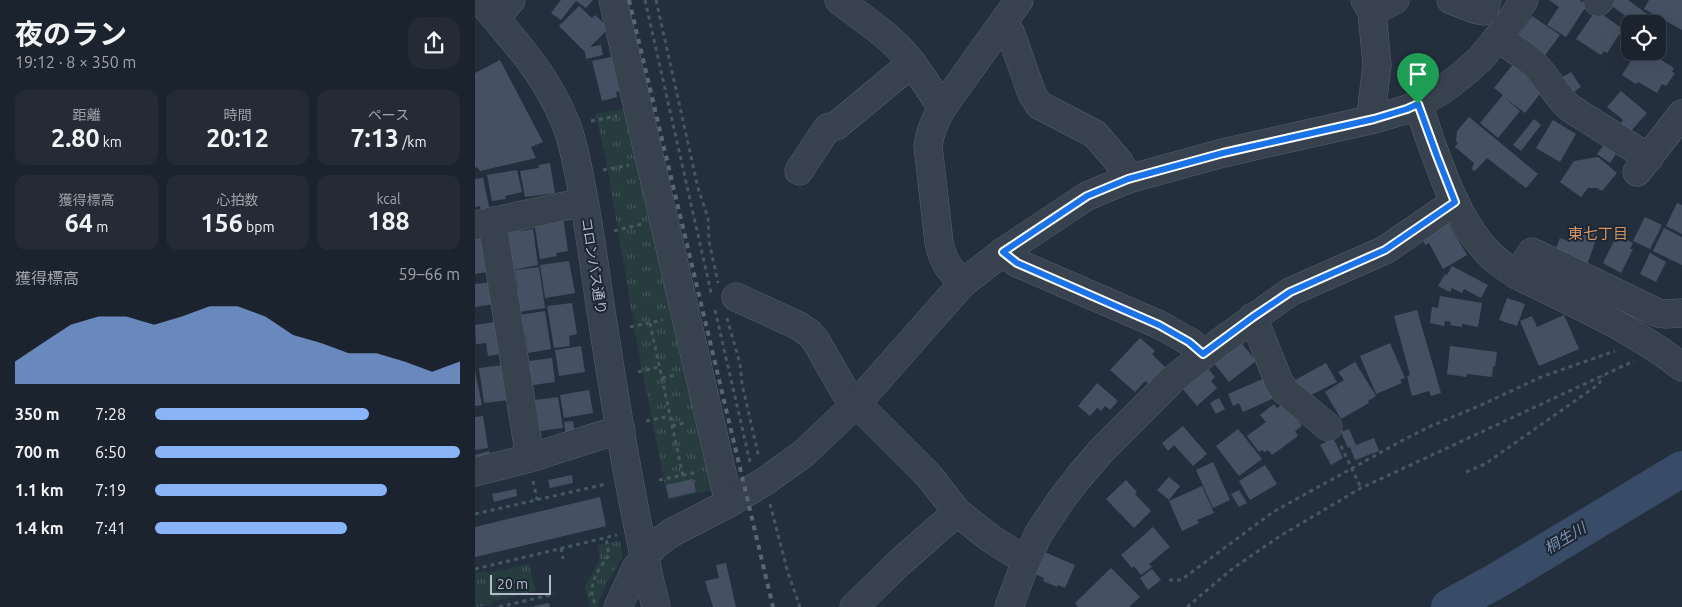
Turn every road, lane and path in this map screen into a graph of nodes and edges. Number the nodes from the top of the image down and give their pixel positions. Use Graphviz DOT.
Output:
graph roads {
  1 [pos="613,0"];
  2 [pos="645,0"];
  3 [pos="656,0"];
  4 [pos="839,0"];
  5 [pos="1019,0"];
  6 [pos="1451,0"];
  7 [pos="1524,0"];
  8 [pos="1378,4"];
  9 [pos="1486,5"];
  10 [pos="495,6"];
  11 [pos="1002,24"];
  12 [pos="1502,33"];
  13 [pos="912,63"];
  14 [pos="1418,104"];
  15 [pos="942,108"];
  16 [pos="1682,114"];
  17 [pos="1374,119"];
  18 [pos="634,163"];
  19 [pos="603,170"];
  20 [pos="799,172"];
  21 [pos="1128,179"];
  22 [pos="584,202"];
  23 [pos="1455,202"];
  24 [pos="484,223"];
  25 [pos="648,223"];
  26 [pos="613,230"];
  27 [pos="1003,252"];
  28 [pos="1517,275"];
  29 [pos="963,284"];
  30 [pos="722,303"];
  31 [pos="1670,313"];
  32 [pos="1253,317"];
  33 [pos="669,319"];
  34 [pos="650,323"];
  35 [pos="630,327"];
  36 [pos="1635,348"];
  37 [pos="1203,354"];
  38 [pos="1674,361"];
  39 [pos="659,367"];
  40 [pos="638,372"];
  41 [pos="681,373"];
  42 [pos="1603,375"];
  43 [pos="662,378"];
  44 [pos="857,403"];
  45 [pos="670,416"];
  46 [pos="646,421"];
  47 [pos="692,421"];
  48 [pos="672,426"];
  49 [pos="1328,427"];
  50 [pos="621,430"];
  51 [pos="530,458"];
  52 [pos="744,463"];
  53 [pos="761,466"];
  54 [pos="1353,470"];
  55 [pos="703,471"];
  56 [pos="475,472"];
  57 [pos="1466,472"];
  58 [pos="683,476"];
  59 [pos="659,480"];
  60 [pos="611,483"];
  61 [pos="1361,488"];
  62 [pos="769,501"];
  63 [pos="729,503"];
  64 [pos="957,512"];
  65 [pos="475,514"];
  66 [pos="622,533"];
  67 [pos="606,537"];
  68 [pos="561,548"];
  69 [pos="644,558"];
  70 [pos="563,559"];
  71 [pos="1025,561"];
  72 [pos="475,569"];
  73 [pos="1169,580"];
  74 [pos="554,594"];
  75 [pos="499,607"];
  76 [pos="597,607"];
  77 [pos="617,607"];
  78 [pos="656,607"];
  79 [pos="800,607"];
  80 [pos="854,607"];
  81 [pos="1009,607"];
  82 [pos="1187,607"];
  1 -- 63 [label="street"];
  2 -- 30 [label="path"];
  3 -- 30 [label="path"];
  4 -- 13 [label="street"];
  5 -- 11 [label="street"];
  6 -- 9 [label="street"];
  7 -- 12 [label="street"];
  8 -- 17 [label="street"];
  9 -- 12 [label="street"];
  10 -- 22 [label="street, コロンバス通り"];
  11 -- 15 [label="street"];
  11 -- 21 [label="street"];
  12 -- 14 [label="street"];
  12 -- 16 [label="street"];
  13 -- 15 [label="street"];
  13 -- 20 [label="street"];
  14 -- 17 [label="street"];
  14 -- 23 [label="street"];
  15 -- 29 [label="street"];
  17 -- 21 [label="street"];
  18 -- 19 [label="path"];
  21 -- 27 [label="street"];
  22 -- 24 [label="street"];
  22 -- 50 [label="street, コロンバス通り"];
  23 -- 28 [label="street"];
  23 -- 32 [label="street"];
  24 -- 51 [label="street"];
  25 -- 26 [label="path"];
  27 -- 29 [label="street"];
  27 -- 37 [label="street"];
  28 -- 31 [label="street"];
  28 -- 36 [label="street"];
  29 -- 44 [label="street"];
  30 -- 44 [label="street"];
  30 -- 52 [label="path"];
  30 -- 53 [label="path"];
  32 -- 37 [label="street"];
  32 -- 49 [label="street"];
  33 -- 34 [label="path"];
  34 -- 35 [label="path"];
  34 -- 39 [label="path"];
  36 -- 38 [label="street"];
  36 -- 42 [label="path"];
  36 -- 73 [label="path"];
  37 -- 71 [label="street"];
  39 -- 40 [label="path"];
  39 -- 43 [label="path"];
  41 -- 43 [label="path"];
  42 -- 57 [label="path"];
  42 -- 61 [label="path"];
  43 -- 45 [label="path"];
  44 -- 63 [label="street"];
  44 -- 64 [label="street"];
  45 -- 46 [label="path"];
  45 -- 48 [label="path"];
  47 -- 48 [label="path"];
  48 -- 58 [label="path"];
  50 -- 51 [label="street"];
  50 -- 69 [label="street, コロンバス通り"];
  51 -- 56 [label="street"];
  54 -- 61 [label="path"];
  55 -- 58 [label="path"];
  58 -- 59 [label="path"];
  60 -- 65 [label="path"];
  61 -- 82 [label="path"];
  62 -- 79 [label="path"];
  63 -- 69 [label="street"];
  64 -- 71 [label="street"];
  64 -- 80 [label="street"];
  66 -- 67 [label="path"];
  67 -- 68 [label="path"];
  67 -- 76 [label="path"];
  68 -- 70 [label="path"];
  68 -- 72 [label="path"];
  69 -- 77 [label="street"];
  69 -- 78 [label="street, コロンバス通り"];
  71 -- 81 [label="street"];
  74 -- 75 [label="path"];
}
